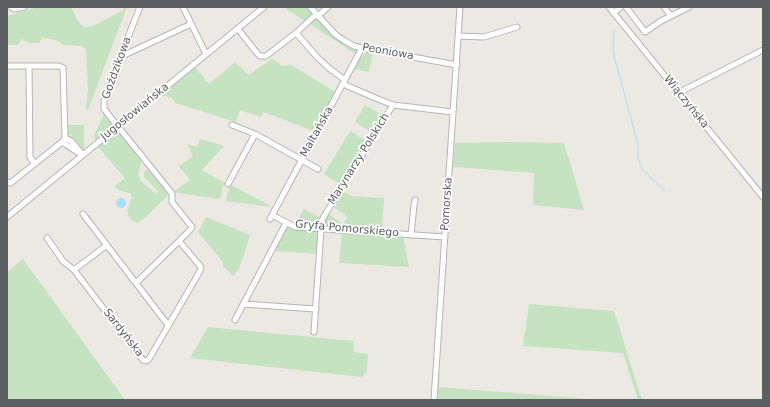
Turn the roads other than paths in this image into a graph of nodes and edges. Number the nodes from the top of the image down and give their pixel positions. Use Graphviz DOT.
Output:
graph roads {
  1 [pos="11,7"];
  2 [pos="24,7"];
  3 [pos="140,7"];
  4 [pos="183,7"];
  5 [pos="264,7"];
  6 [pos="310,7"];
  7 [pos="328,7"];
  8 [pos="460,7"];
  9 [pos="609,7"];
  10 [pos="621,7"];
  11 [pos="626,7"];
  12 [pos="664,7"];
  13 [pos="689,7"];
  14 [pos="613,13"];
  15 [pos="317,15"];
  16 [pos="671,16"];
  17 [pos="191,24"];
  18 [pos="517,27"];
  19 [pos="238,29"];
  20 [pos="296,33"];
  21 [pos="458,36"];
  22 [pos="362,48"];
  23 [pos="763,50"];
  24 [pos="206,54"];
  25 [pos="120,57"];
  26 [pos="457,65"];
  27 [pos="7,66"];
  28 [pos="29,66"];
  29 [pos="344,82"];
  30 [pos="678,93"];
  31 [pos="393,105"];
  32 [pos="453,112"];
  33 [pos="232,125"];
  34 [pos="118,126"];
  35 [pos="255,134"];
  36 [pos="63,140"];
  37 [pos="83,155"];
  38 [pos="302,160"];
  39 [pos="35,164"];
  40 [pos="318,169"];
  41 [pos="7,182"];
  42 [pos="228,184"];
  43 [pos="763,197"];
  44 [pos="415,200"];
  45 [pos="83,214"];
  46 [pos="7,217"];
  47 [pos="286,223"];
  48 [pos="321,229"];
  49 [pos="411,235"];
  50 [pos="445,237"];
  51 [pos="47,238"];
  52 [pos="179,241"];
  53 [pos="107,245"];
  54 [pos="74,270"];
  55 [pos="136,283"];
  56 [pos="243,304"];
  57 [pos="316,309"];
  58 [pos="235,320"];
  59 [pos="168,325"];
  60 [pos="314,332"];
  61 [pos="434,400"];
  1 -- 2 [label="street"];
  3 -- 25 [label="street, Goździkowa"];
  4 -- 17 [label="street"];
  5 -- 19 [label="street, Jugosłowiańska"];
  6 -- 15 [label="street, Peoniowa"];
  7 -- 15 [label="street"];
  8 -- 21 [label="street, Pomorska"];
  9 -- 14 [label="street, Wiączyńska"];
  10 -- 14 [label="street"];
  11 -- 16 [label="street"];
  12 -- 16 [label="street"];
  13 -- 16 [label="street"];
  14 -- 30 [label="street, Wiączyńska"];
  15 -- 20 [label="street"];
  15 -- 22 [label="street, Peoniowa"];
  17 -- 24 [label="street"];
  17 -- 25 [label="street"];
  18 -- 21 [label="street"];
  19 -- 20 [label="street"];
  19 -- 24 [label="street, Jugosłowiańska"];
  20 -- 29 [label="street"];
  21 -- 26 [label="street, Pomorska"];
  22 -- 26 [label="street, Peoniowa"];
  22 -- 29 [label="street, Maltańska"];
  23 -- 30 [label="street"];
  24 -- 34 [label="street, Jugosłowiańska"];
  25 -- 34 [label="street, Goździkowa"];
  26 -- 32 [label="street, Pomorska"];
  27 -- 28 [label="street"];
  28 -- 36 [label="street"];
  28 -- 39 [label="street"];
  29 -- 31 [label="street"];
  29 -- 38 [label="street, Maltańska"];
  30 -- 43 [label="street, Wiączyńska"];
  31 -- 32 [label="street"];
  31 -- 48 [label="street, Marynarzy Polskich"];
  32 -- 50 [label="street, Pomorska"];
  33 -- 35 [label="street"];
  34 -- 37 [label="street, Jugosłowiańska"];
  34 -- 52 [label="street"];
  35 -- 38 [label="street"];
  35 -- 42 [label="street"];
  36 -- 37 [label="street"];
  36 -- 39 [label="street"];
  37 -- 46 [label="street, Jugosłowiańska"];
  38 -- 40 [label="street"];
  38 -- 47 [label="street, Maltańska"];
  39 -- 41 [label="street"];
  44 -- 49 [label="street"];
  45 -- 53 [label="street"];
  47 -- 48 [label="street, Gryfa Pomorskiego"];
  47 -- 56 [label="street, Gryfa Pomorskiego"];
  48 -- 49 [label="street, Gryfa Pomorskiego"];
  48 -- 57 [label="street, Marynarzy Polskich"];
  49 -- 50 [label="street, Gryfa Pomorskiego"];
  50 -- 61 [label="street, Pomorska"];
  51 -- 54 [label="street, Sardyńska"];
  52 -- 55 [label="street"];
  52 -- 59 [label="street, Sardyńska"];
  53 -- 54 [label="street"];
  53 -- 55 [label="street"];
  54 -- 59 [label="street, Sardyńska"];
  55 -- 59 [label="street"];
  56 -- 57 [label="street"];
  56 -- 58 [label="street, Gryfa Pomorskiego"];
  57 -- 60 [label="street, Marynarzy Polskich"];
}
